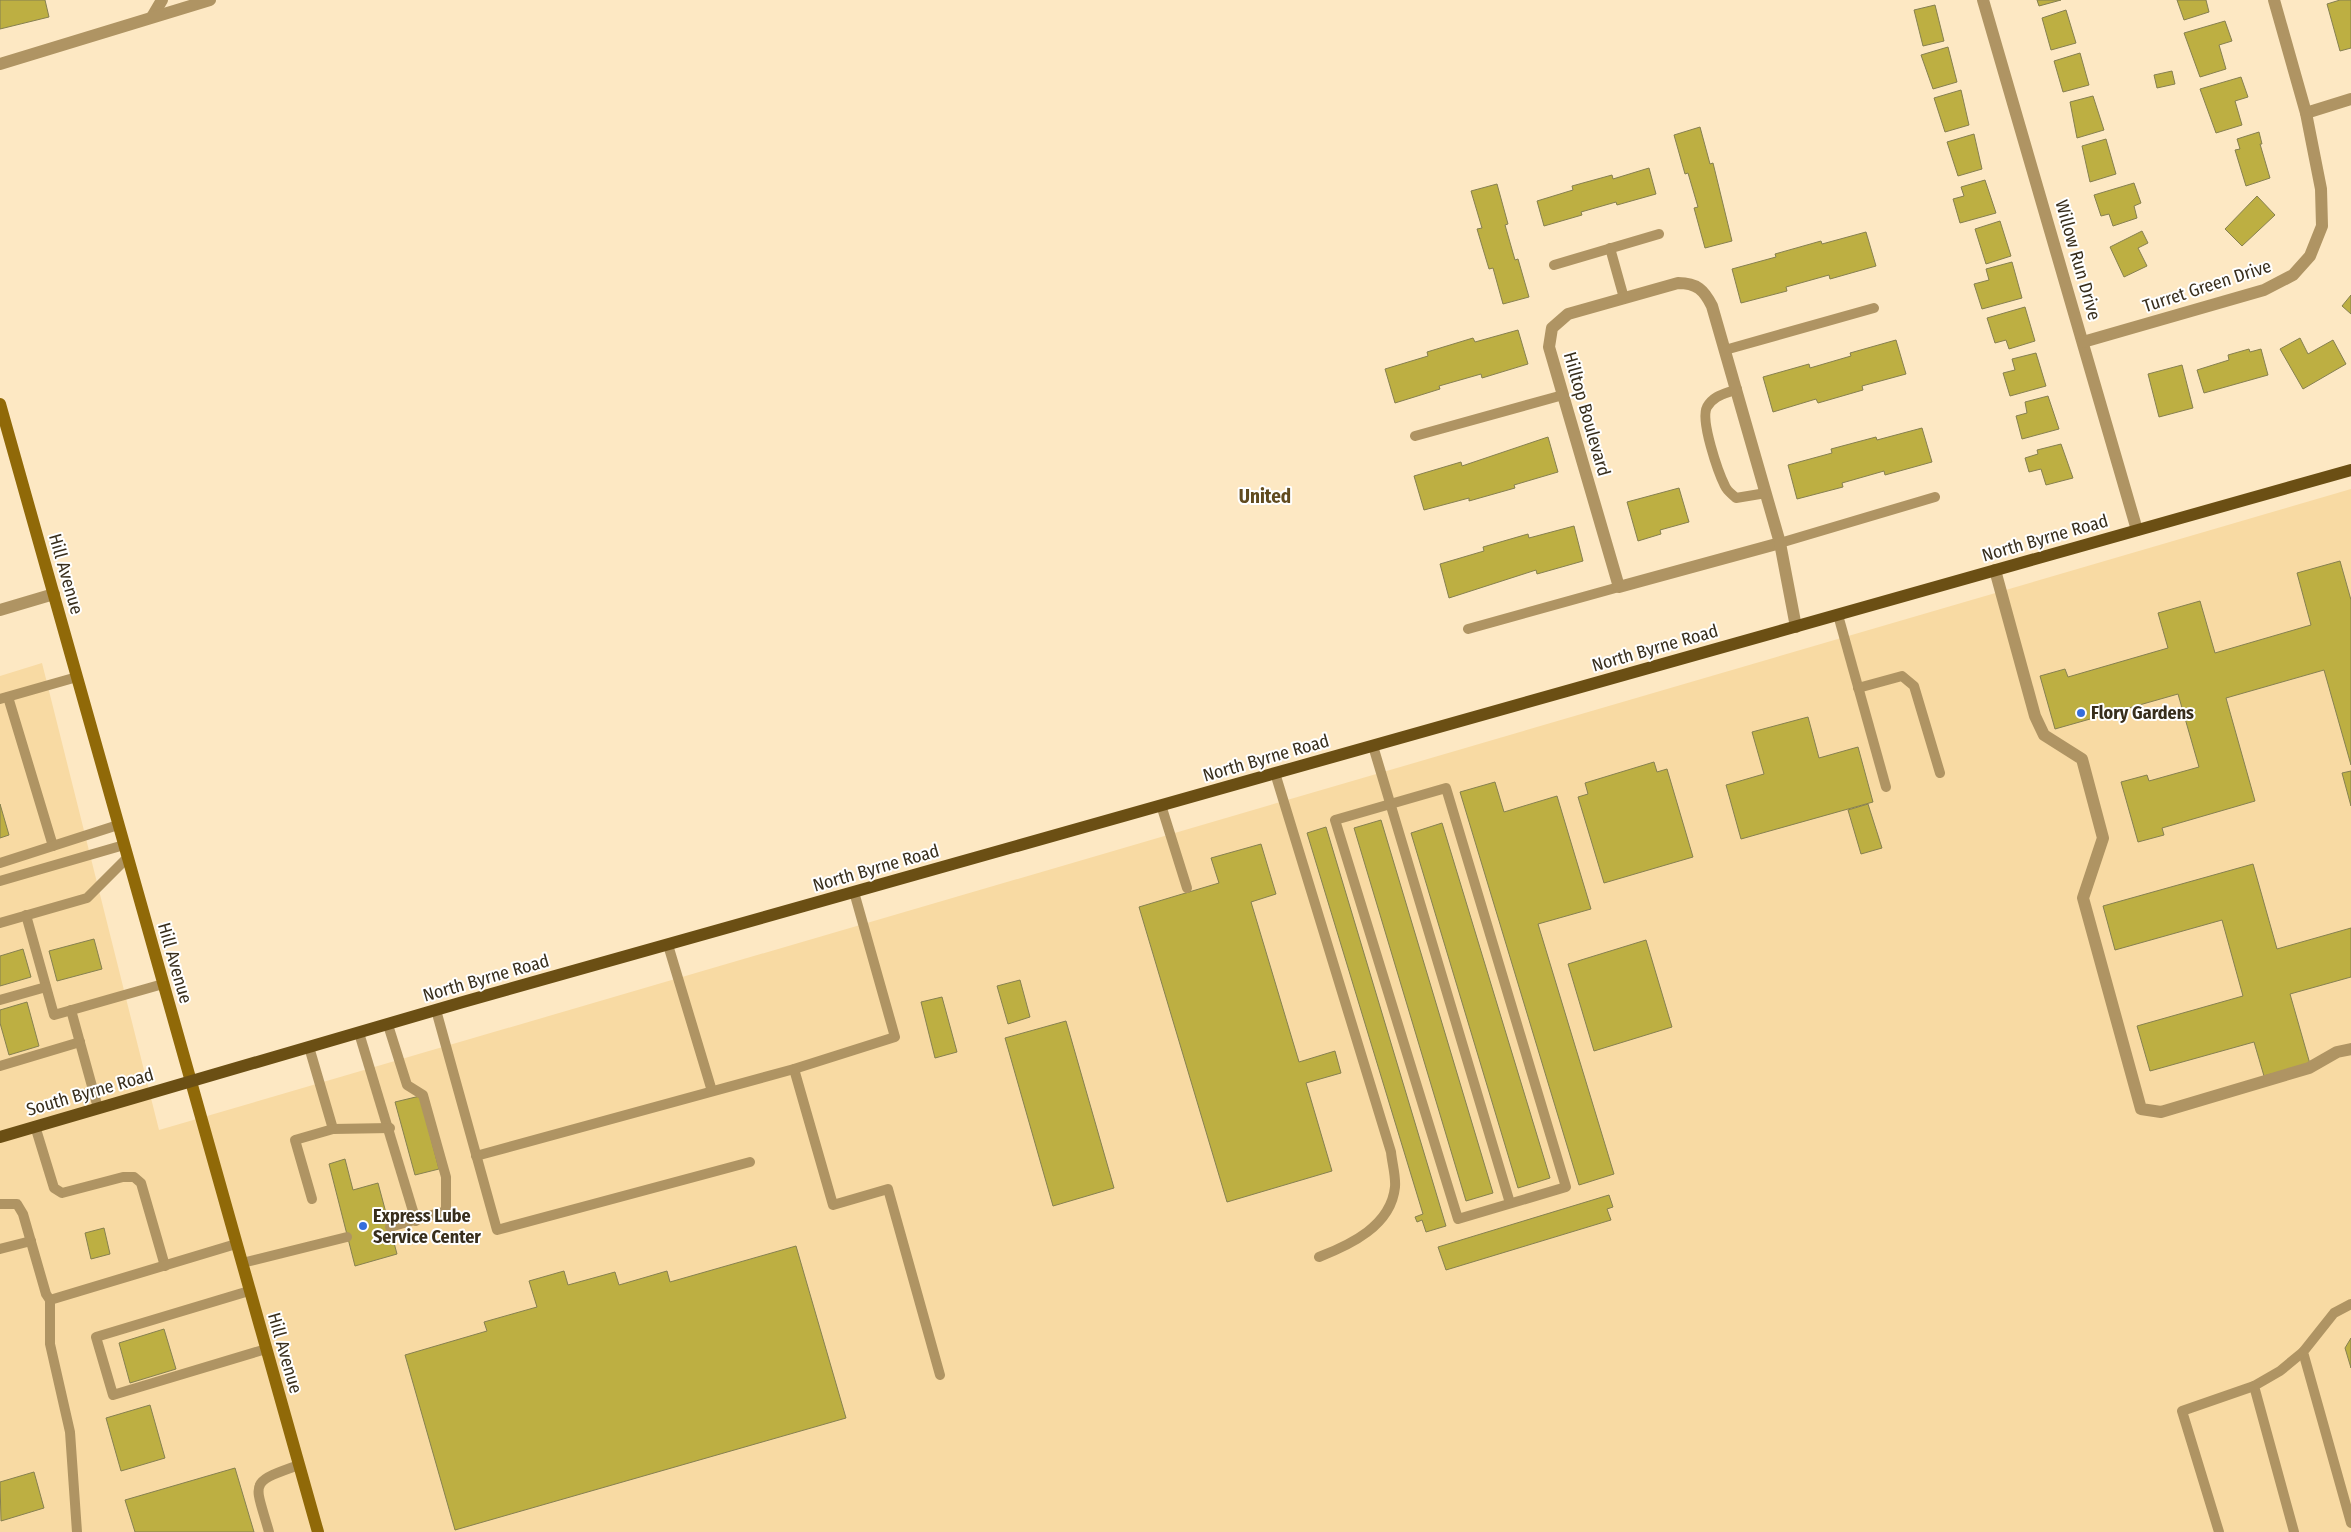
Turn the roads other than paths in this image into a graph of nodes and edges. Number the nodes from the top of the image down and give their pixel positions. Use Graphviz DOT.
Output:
graph roads {
  1 [pos="162,0"];
  2 [pos="210,0"];
  3 [pos="1983,0"];
  4 [pos="2274,0"];
  5 [pos="152,17"];
  6 [pos="0,64"];
  7 [pos="2351,99"];
  8 [pos="2306,113"];
  9 [pos="1658,234"];
  10 [pos="1610,248"];
  11 [pos="1554,265"];
  12 [pos="1624,298"];
  13 [pos="1874,308"];
  14 [pos="2084,342"];
  15 [pos="1725,350"];
  16 [pos="1737,389"];
  17 [pos="1563,396"];
  18 [pos="0,404"];
  19 [pos="1414,436"];
  20 [pos="2351,470"];
  21 [pos="1766,493"];
  22 [pos="1935,498"];
  23 [pos="2137,530"];
  24 [pos="1780,543"];
  25 [pos="1995,570"];
  26 [pos="1619,587"];
  27 [pos="54,594"];
  28 [pos="0,610"];
  29 [pos="1838,615"];
  30 [pos="1796,627"];
  31 [pos="1468,629"];
  32 [pos="77,677"];
  33 [pos="1858,688"];
  34 [pos="4,698"];
  35 [pos="1373,746"];
  36 [pos="1275,773"];
  37 [pos="1940,773"];
  38 [pos="1886,787"];
  39 [pos="1389,804"];
  40 [pos="1162,806"];
  41 [pos="118,825"];
  42 [pos="53,846"];
  43 [pos="124,846"];
  44 [pos="128,858"];
  45 [pos="0,863"];
  46 [pos="0,881"];
  47 [pos="1187,888"];
  48 [pos="854,892"];
  49 [pos="26,915"];
  50 [pos="0,923"];
  51 [pos="668,944"];
  52 [pos="163,984"];
  53 [pos="46,987"];
  54 [pos="0,1000"];
  55 [pos="70,1010"];
  56 [pos="436,1010"];
  57 [pos="388,1025"];
  58 [pos="359,1033"];
  59 [pos="80,1042"];
  60 [pos="309,1047"];
  61 [pos="2351,1049"];
  62 [pos="0,1066"];
  63 [pos="794,1069"];
  64 [pos="190,1081"];
  65 [pos="712,1091"];
  66 [pos="98,1108"];
  67 [pos="35,1126"];
  68 [pos="390,1128"];
  69 [pos="333,1129"];
  70 [pos="0,1137"];
  71 [pos="476,1156"];
  72 [pos="750,1162"];
  73 [pos="312,1199"];
  74 [pos="1510,1203"];
  75 [pos="0,1204"];
  76 [pos="416,1221"];
  77 [pos="390,1227"];
  78 [pos="347,1238"];
  79 [pos="31,1241"];
  80 [pos="236,1244"];
  81 [pos="0,1249"];
  82 [pos="1319,1257"];
  83 [pos="242,1263"];
  84 [pos="165,1266"];
  85 [pos="250,1291"];
  86 [pos="50,1300"];
  87 [pos="2351,1304"];
  88 [pos="266,1348"];
  89 [pos="2303,1352"];
  90 [pos="940,1375"];
  91 [pos="2254,1386"];
  92 [pos="299,1464"];
  93 [pos="2351,1523"];
  94 [pos="77,1532"];
  95 [pos="269,1532"];
  96 [pos="318,1532"];
  97 [pos="2219,1532"];
  98 [pos="2294,1532"];
  1 -- 5 [label="street"];
  2 -- 5 [label="street"];
  3 -- 14 [label="street, Willow Run Drive"];
  4 -- 8 [label="street, Turret Green Drive"];
  5 -- 6 [label="street"];
  7 -- 8 [label="street"];
  8 -- 14 [label="street, Turret Green Drive"];
  9 -- 10 [label="lane"];
  10 -- 11 [label="lane"];
  10 -- 12 [label="lane"];
  12 -- 15 [label="street, Hilltop Boulevard"];
  12 -- 17 [label="street, Hilltop Boulevard"];
  13 -- 15 [label="lane"];
  14 -- 23 [label="street, Willow Run Drive"];
  15 -- 16 [label="street, Hilltop Boulevard"];
  16 -- 21 [label="street, Hilltop Boulevard"];
  16 -- 21 [label="lane"];
  17 -- 19 [label="lane"];
  17 -- 26 [label="street, Hilltop Boulevard"];
  18 -- 27 [label="main road, Hill Avenue"];
  20 -- 23 [label="main road, North Byrne Road"];
  21 -- 24 [label="street, Hilltop Boulevard"];
  22 -- 24 [label="lane"];
  23 -- 25 [label="main road, North Byrne Road"];
  24 -- 26 [label="street"];
  24 -- 30 [label="street, Hilltop Boulevard"];
  25 -- 29 [label="main road, North Byrne Road"];
  25 -- 61 [label="street"];
  26 -- 31 [label="lane"];
  27 -- 28 [label="street"];
  27 -- 32 [label="main road, Hill Avenue"];
  29 -- 30 [label="main road, North Byrne Road"];
  29 -- 33 [label="lane"];
  30 -- 35 [label="main road, North Byrne Road"];
  32 -- 34 [label="lane"];
  32 -- 41 [label="main road, Hill Avenue"];
  33 -- 37 [label="lane"];
  33 -- 38 [label="lane"];
  34 -- 42 [label="lane"];
  35 -- 36 [label="main road, North Byrne Road"];
  35 -- 39 [label="lane"];
  36 -- 40 [label="main road, North Byrne Road"];
  36 -- 82 [label="lane"];
  39 -- 74 [label="lane"];
  39 -- 74 [label="lane"];
  39 -- 74 [label="lane"];
  40 -- 47 [label="lane"];
  40 -- 48 [label="main road, North Byrne Road"];
  41 -- 42 [label="lane"];
  41 -- 43 [label="main road, Hill Avenue"];
  42 -- 45 [label="lane"];
  43 -- 44 [label="main road, Hill Avenue"];
  43 -- 46 [label="lane"];
  44 -- 49 [label="lane"];
  44 -- 52 [label="main road, Hill Avenue"];
  48 -- 51 [label="main road, North Byrne Road"];
  48 -- 63 [label="lane"];
  49 -- 50 [label="lane"];
  49 -- 53 [label="lane"];
  51 -- 56 [label="main road, North Byrne Road"];
  51 -- 65 [label="lane"];
  52 -- 55 [label="lane"];
  52 -- 64 [label="main road, Hill Avenue"];
  53 -- 54 [label="lane"];
  53 -- 55 [label="lane"];
  55 -- 59 [label="lane"];
  56 -- 57 [label="main road, North Byrne Road"];
  56 -- 71 [label="lane"];
  57 -- 58 [label="main road, North Byrne Road"];
  57 -- 76 [label="lane"];
  58 -- 60 [label="main road, North Byrne Road"];
  58 -- 68 [label="lane"];
  59 -- 62 [label="lane"];
  59 -- 66 [label="lane"];
  60 -- 64 [label="main road, North Byrne Road"];
  60 -- 69 [label="lane"];
  63 -- 65 [label="lane"];
  63 -- 90 [label="lane"];
  64 -- 66 [label="main road, South Byrne Road"];
  64 -- 80 [label="main road, Hill Avenue"];
  65 -- 71 [label="lane"];
  66 -- 67 [label="main road, South Byrne Road"];
  67 -- 70 [label="main road, South Byrne Road"];
  67 -- 84 [label="lane"];
  68 -- 69 [label="lane"];
  68 -- 76 [label="lane"];
  69 -- 73 [label="lane"];
  71 -- 72 [label="lane"];
  75 -- 79 [label="lane"];
  76 -- 77 [label="lane"];
  78 -- 83 [label="lane"];
  79 -- 81 [label="lane"];
  79 -- 86 [label="lane"];
  80 -- 83 [label="main road, Hill Avenue"];
  80 -- 84 [label="lane"];
  83 -- 85 [label="main road, Hill Avenue"];
  84 -- 86 [label="lane"];
  85 -- 88 [label="main road, Hill Avenue"];
  85 -- 88 [label="lane"];
  86 -- 94 [label="lane"];
  87 -- 89 [label="lane"];
  88 -- 92 [label="main road, Hill Avenue"];
  89 -- 91 [label="lane"];
  89 -- 93 [label="lane"];
  91 -- 97 [label="lane"];
  91 -- 98 [label="lane"];
  92 -- 95 [label="lane"];
  92 -- 96 [label="main road, Hill Avenue"];
}
